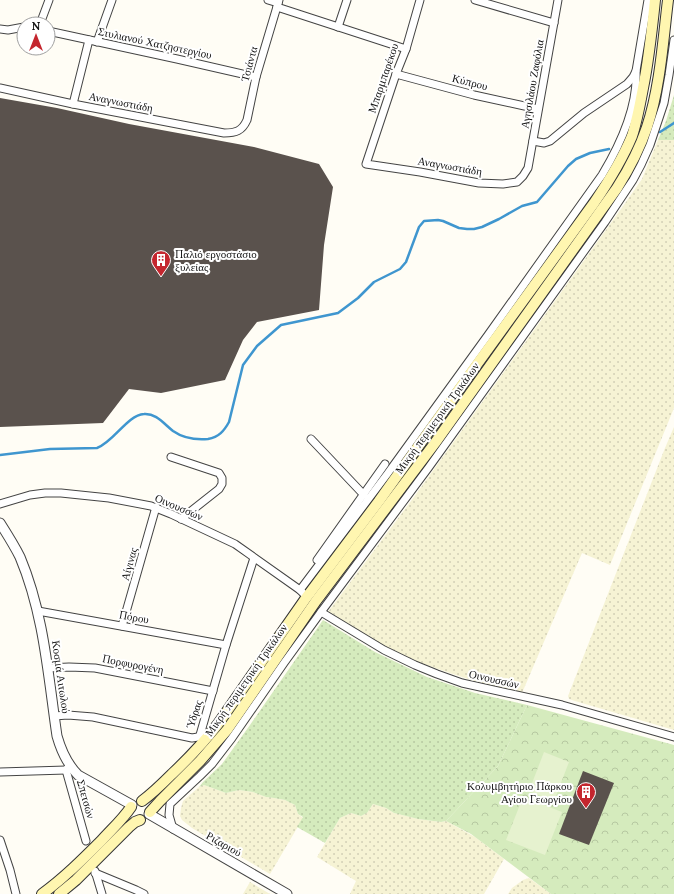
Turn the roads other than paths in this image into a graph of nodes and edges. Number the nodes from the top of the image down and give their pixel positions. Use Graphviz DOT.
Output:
graph roads {
  1 [pos="49,0"];
  2 [pos="112,0"];
  3 [pos="268,0"];
  4 [pos="347,0"];
  5 [pos="420,0"];
  6 [pos="475,0"];
  7 [pos="558,0"];
  8 [pos="648,0"];
  9 [pos="655,0"];
  10 [pos="668,0"];
  11 [pos="278,3"];
  12 [pos="43,16"];
  13 [pos="554,24"];
  14 [pos="338,27"];
  15 [pos="16,28"];
  16 [pos="0,29"];
  17 [pos="56,33"];
  18 [pos="89,40"];
  19 [pos="674,40"];
  20 [pos="96,42"];
  21 [pos="406,49"];
  22 [pos="636,71"];
  23 [pos="396,74"];
  24 [pos="256,77"];
  25 [pos="0,88"];
  26 [pos="74,104"];
  27 [pos="538,109"];
  28 [pos="239,131"];
  29 [pos="533,141"];
  30 [pos="366,164"];
  31 [pos="525,172"];
  32 [pos="311,439"];
  33 [pos="171,457"];
  34 [pos="385,464"];
  35 [pos="364,494"];
  36 [pos="0,504"];
  37 [pos="156,507"];
  38 [pos="181,519"];
  39 [pos="0,522"];
  40 [pos="4,536"];
  41 [pos="254,558"];
  42 [pos="301,592"];
  43 [pos="38,610"];
  44 [pos="321,612"];
  45 [pos="122,626"];
  46 [pos="226,645"];
  47 [pos="48,668"];
  48 [pos="213,691"];
  49 [pos="54,716"];
  50 [pos="674,737"];
  51 [pos="68,767"];
  52 [pos="0,772"];
  53 [pos="135,804"];
  54 [pos="150,813"];
  55 [pos="140,820"];
  56 [pos="173,829"];
  57 [pos="0,840"];
  58 [pos="86,841"];
  59 [pos="94,868"];
  60 [pos="16,894"];
  61 [pos="42,894"];
  62 [pos="58,894"];
  63 [pos="102,894"];
  64 [pos="144,894"];
  65 [pos="287,894"];
  1 -- 12 [label="street"];
  2 -- 20 [label="street"];
  3 -- 11 [label="street"];
  4 -- 14 [label="street"];
  5 -- 21 [label="street, Μπαρμπαρέκου"];
  6 -- 13 [label="street"];
  7 -- 13 [label="street, Αγησιλάου Ζαφόλια"];
  8 -- 22 [label="street"];
  9 -- 42 [label="main road, Μικρή περιμετρική Τρικάλων"];
  10 -- 54 [label="main road, Μικρή περιμετρική Τρικάλων"];
  11 -- 14 [label="street"];
  11 -- 24 [label="street, Τσιάντα"];
  13 -- 27 [label="street, Αγησιλάου Ζαφόλια"];
  14 -- 21 [label="street"];
  15 -- 16 [label="street"];
  17 -- 18 [label="street, Στυλιανού Χατζηστεργίου"];
  18 -- 20 [label="street, Στυλιανού Χατζηστεργίου"];
  18 -- 26 [label="street"];
  19 -- 44 [label="street"];
  20 -- 24 [label="street, Στυλιανού Χατζηστεργίου"];
  21 -- 23 [label="street, Μπαρμπαρέκου"];
  22 -- 29 [label="street"];
  22 -- 42 [label="street"];
  23 -- 27 [label="street, Κύπρου"];
  23 -- 30 [label="street, Μπαρμπαρέκου"];
  24 -- 28 [label="street, Τσιάντα"];
  25 -- 26 [label="street, Αναγνωστιάδη"];
  26 -- 28 [label="street, Αναγνωστιάδη"];
  27 -- 29 [label="street, Αγησιλάου Ζαφόλια"];
  29 -- 31 [label="street, Αγησιλάου Ζαφόλια"];
  30 -- 31 [label="street, Αναγνωστιάδη"];
  32 -- 35 [label="street"];
  33 -- 38 [label="street"];
  34 -- 35 [label="street"];
  35 -- 42 [label="street"];
  36 -- 37 [label="street, Οινουσσών"];
  37 -- 38 [label="street, Οινουσσών"];
  37 -- 45 [label="street, Αίγινας"];
  38 -- 41 [label="street, Οινουσσών"];
  39 -- 40 [label="street, Κοσμά Αιτωλού"];
  40 -- 43 [label="street, Κοσμά Αιτωλού"];
  41 -- 42 [label="street, Οινουσσών"];
  41 -- 46 [label="street, Ύδρας"];
  42 -- 53 [label="main road, Μικρή περιμετρική Τρικάλων"];
  43 -- 45 [label="street, Πόρου"];
  43 -- 47 [label="street, Κοσμά Αιτωλού"];
  44 -- 50 [label="street, Οινουσσών"];
  44 -- 56 [label="street"];
  45 -- 46 [label="street, Πόρου"];
  46 -- 48 [label="street, Ύδρας"];
  47 -- 48 [label="street, Πορφυρογένη"];
  47 -- 49 [label="street, Κοσμά Αιτωλού"];
  48 -- 49 [label="street, Ύδρας"];
  49 -- 51 [label="street, Κοσμά Αιτωλού"];
  51 -- 52 [label="street"];
  51 -- 53 [label="street, Κοσμά Αιτωλού"];
  51 -- 58 [label="street, Σπετσών"];
  53 -- 54 [label="main road"];
  53 -- 55 [label="main road"];
  53 -- 61 [label="main road, Μικρή περιμετρική Τρικάλων"];
  54 -- 55 [label="main road, Μικρή περιμετρική Τρικάλων"];
  54 -- 56 [label="street, Ριζαριού"];
  55 -- 59 [label="main road, Μικρή περιμετρική Τρικάλων"];
  56 -- 65 [label="street, Ριζαριού"];
  57 -- 60 [label="street"];
  59 -- 62 [label="main road, Μικρή περιμετρική Τρικάλων"];
  59 -- 63 [label="street"];
  59 -- 64 [label="street"];
}
